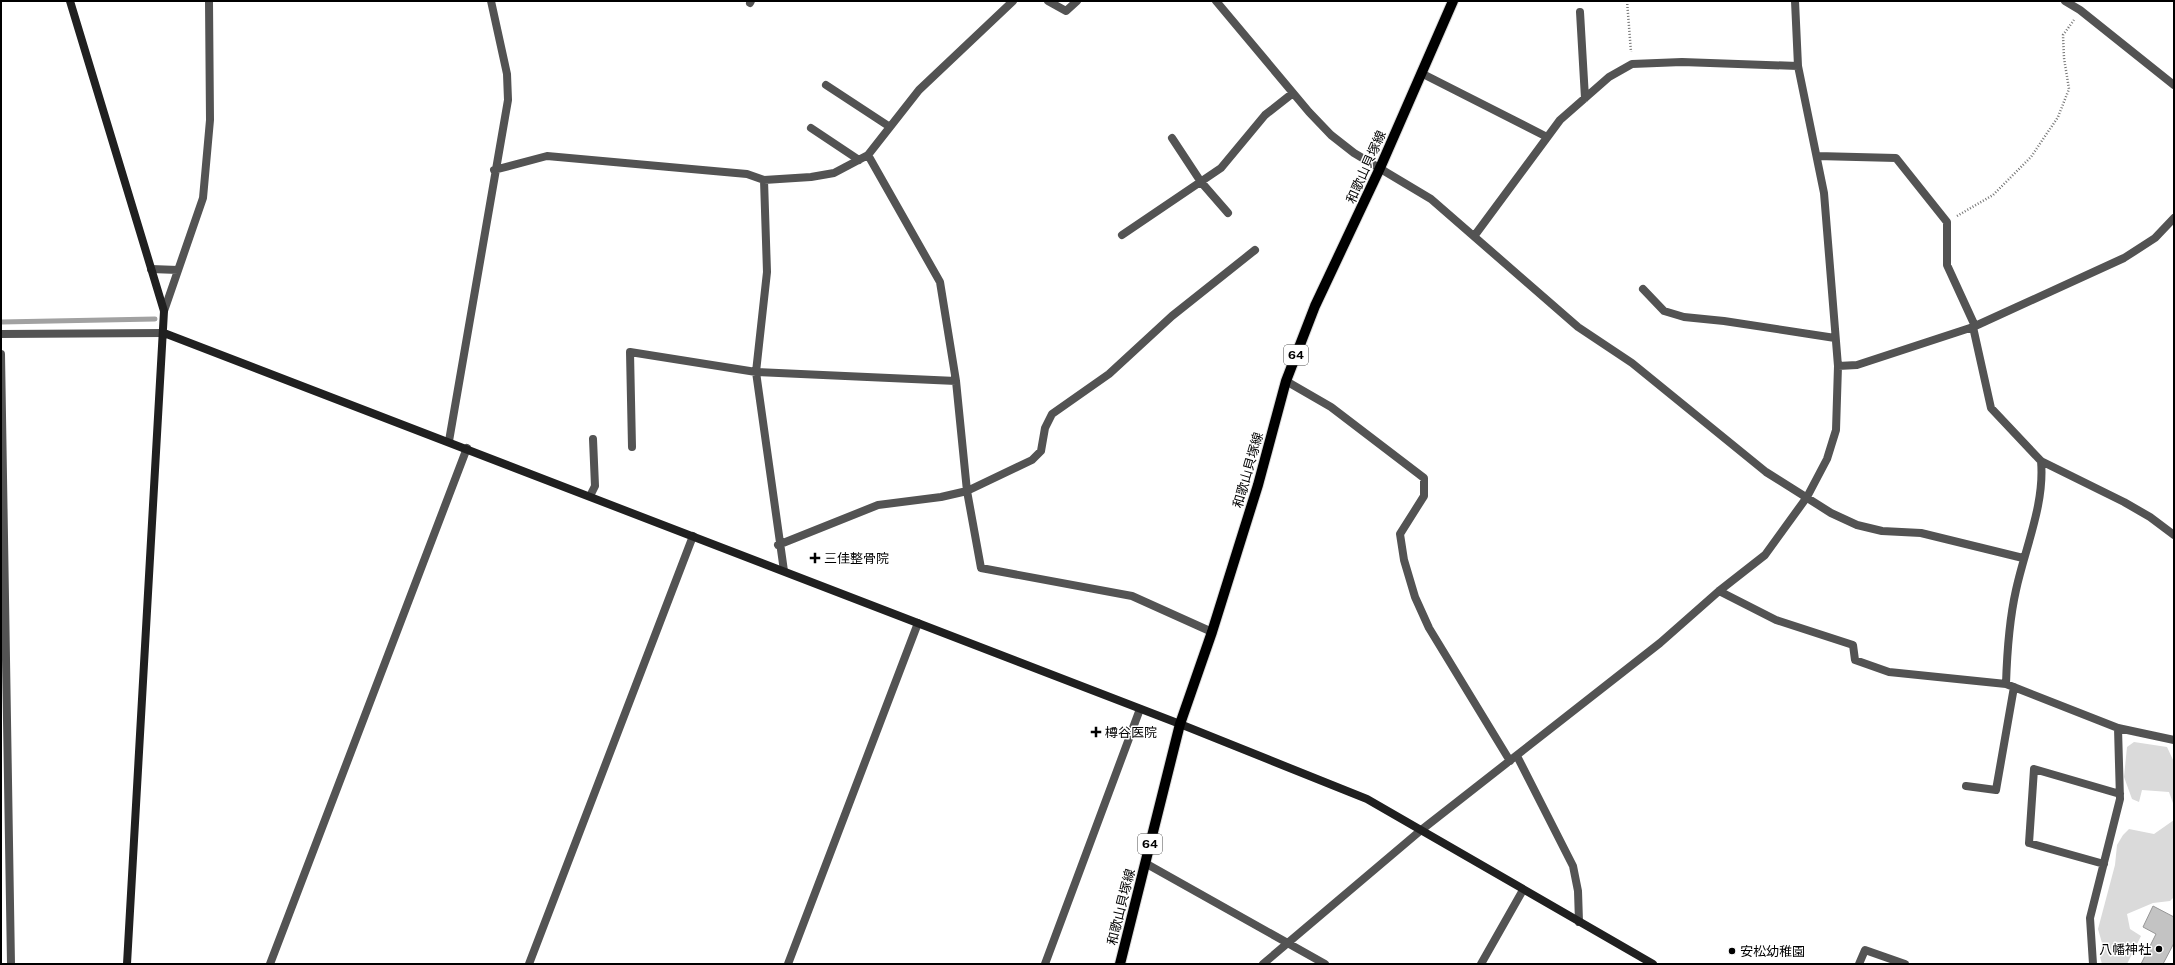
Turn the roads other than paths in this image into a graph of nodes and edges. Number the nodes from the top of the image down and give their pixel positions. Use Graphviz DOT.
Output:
graph roads {
  1 [pos="70,1"];
  2 [pos="209,1"];
  3 [pos="491,1"];
  4 [pos="1013,1"];
  5 [pos="1048,1"];
  6 [pos="1077,1"];
  7 [pos="1216,1"];
  8 [pos="1453,1"];
  9 [pos="1795,1"];
  10 [pos="2065,1"];
  11 [pos="1580,12"];
  12 [pos="1798,66"];
  13 [pos="1421,73"];
  14 [pos="826,85"];
  15 [pos="2174,85"];
  16 [pos="1293,93"];
  17 [pos="1585,98"];
  18 [pos="890,127"];
  19 [pos="811,128"];
  20 [pos="1547,137"];
  21 [pos="1172,138"];
  22 [pos="868,155"];
  23 [pos="1817,156"];
  24 [pos="859,160"];
  25 [pos="1380,168"];
  26 [pos="494,170"];
  27 [pos="764,180"];
  28 [pos="1201,182"];
  29 [pos="1228,213"];
  30 [pos="2174,218"];
  31 [pos="1122,235"];
  32 [pos="1475,235"];
  33 [pos="1255,250"];
  34 [pos="151,269"];
  35 [pos="178,270"];
  36 [pos="1644,289"];
  37 [pos="164,311"];
  38 [pos="1974,326"];
  39 [pos="164,333"];
  40 [pos="1,334"];
  41 [pos="1835,338"];
  42 [pos="1,354"];
  43 [pos="1838,366"];
  44 [pos="756,372"];
  45 [pos="1286,381"];
  46 [pos="956,382"];
  47 [pos="593,439"];
  48 [pos="449,441"];
  49 [pos="632,447"];
  50 [pos="467,448"];
  51 [pos="2041,461"];
  52 [pos="968,491"];
  53 [pos="590,496"];
  54 [pos="1807,497"];
  55 [pos="2174,535"];
  56 [pos="693,536"];
  57 [pos="778,545"];
  58 [pos="2023,558"];
  59 [pos="784,571"];
  60 [pos="1719,591"];
  61 [pos="918,623"];
  62 [pos="1212,632"];
  63 [pos="2010,686"];
  64 [pos="1140,709"];
  65 [pos="1180,724"];
  66 [pos="2118,728"];
  67 [pos="2174,740"];
  68 [pos="1514,758"];
  69 [pos="1966,786"];
  70 [pos="2120,794"];
  71 [pos="1420,831"];
  72 [pos="1145,863"];
  73 [pos="2104,864"];
  74 [pos="1523,890"];
  75 [pos="1579,922"];
  76 [pos="1288,943"];
  77 [pos="11,964"];
  78 [pos="126,964"];
  79 [pos="270,964"];
  80 [pos="529,964"];
  81 [pos="788,964"];
  82 [pos="1045,964"];
  83 [pos="1120,964"];
  84 [pos="1263,964"];
  85 [pos="1325,964"];
  86 [pos="1480,964"];
  87 [pos="1653,964"];
  88 [pos="1859,964"];
  89 [pos="1905,964"];
  90 [pos="2093,964"];
  1 -- 34 [label="street"];
  2 -- 35 [label="street"];
  3 -- 26 [label="street"];
  4 -- 18 [label="street"];
  5 -- 6 [label="street"];
  7 -- 16 [label="street"];
  8 -- 13 [label="main road, 和歌山貝塚線 / 64"];
  9 -- 12 [label="street"];
  10 -- 15 [label="street"];
  11 -- 17 [label="street"];
  12 -- 17 [label="street"];
  12 -- 23 [label="street"];
  13 -- 20 [label="street"];
  13 -- 25 [label="main road, 和歌山貝塚線 / 64"];
  14 -- 18 [label="street"];
  16 -- 25 [label="street"];
  16 -- 28 [label="street"];
  17 -- 20 [label="street"];
  18 -- 22 [label="street"];
  19 -- 24 [label="street"];
  20 -- 32 [label="street"];
  21 -- 28 [label="street"];
  22 -- 24 [label="street"];
  22 -- 46 [label="street"];
  23 -- 38 [label="street"];
  23 -- 41 [label="street"];
  24 -- 27 [label="street"];
  25 -- 32 [label="street"];
  25 -- 45 [label="main road, 和歌山貝塚線 / 64"];
  26 -- 27 [label="street"];
  26 -- 48 [label="street"];
  27 -- 44 [label="street"];
  28 -- 29 [label="street"];
  28 -- 31 [label="street"];
  30 -- 38 [label="street"];
  32 -- 54 [label="street"];
  33 -- 52 [label="street"];
  34 -- 35 [label="street"];
  34 -- 37 [label="street"];
  35 -- 37 [label="street"];
  36 -- 41 [label="street"];
  37 -- 39 [label="street"];
  38 -- 43 [label="street"];
  38 -- 51 [label="street"];
  39 -- 40 [label="street"];
  39 -- 48 [label="street"];
  39 -- 78 [label="street"];
  41 -- 43 [label="street"];
  42 -- 77 [label="street"];
  43 -- 54 [label="street"];
  44 -- 46 [label="street"];
  44 -- 49 [label="street"];
  44 -- 57 [label="street"];
  45 -- 62 [label="main road, 和歌山貝塚線 / 64"];
  45 -- 68 [label="street"];
  46 -- 52 [label="street"];
  47 -- 53 [label="street"];
  48 -- 50 [label="street"];
  50 -- 53 [label="street"];
  50 -- 79 [label="street"];
  51 -- 55 [label="street"];
  51 -- 58 [label="street"];
  52 -- 57 [label="street"];
  52 -- 62 [label="street"];
  53 -- 56 [label="street"];
  54 -- 58 [label="street"];
  54 -- 60 [label="street"];
  56 -- 59 [label="street"];
  56 -- 80 [label="street"];
  57 -- 59 [label="street"];
  58 -- 63 [label="street"];
  59 -- 61 [label="street"];
  60 -- 63 [label="street"];
  60 -- 68 [label="street"];
  61 -- 64 [label="street"];
  61 -- 81 [label="street"];
  62 -- 65 [label="main road, 和歌山貝塚線 / 64"];
  63 -- 66 [label="street"];
  63 -- 69 [label="street"];
  64 -- 65 [label="street"];
  64 -- 82 [label="street"];
  65 -- 71 [label="street"];
  65 -- 72 [label="main road, 和歌山貝塚線 / 64"];
  66 -- 67 [label="street"];
  66 -- 70 [label="street"];
  68 -- 71 [label="street"];
  68 -- 75 [label="street"];
  70 -- 73 [label="street"];
  70 -- 73 [label="street"];
  71 -- 74 [label="street"];
  71 -- 76 [label="street"];
  72 -- 76 [label="street"];
  72 -- 83 [label="main road, 和歌山貝塚線 / 64"];
  73 -- 90 [label="street"];
  74 -- 75 [label="street"];
  74 -- 86 [label="street"];
  75 -- 87 [label="street"];
  76 -- 84 [label="street"];
  76 -- 85 [label="street"];
  88 -- 89 [label="street"];
}
